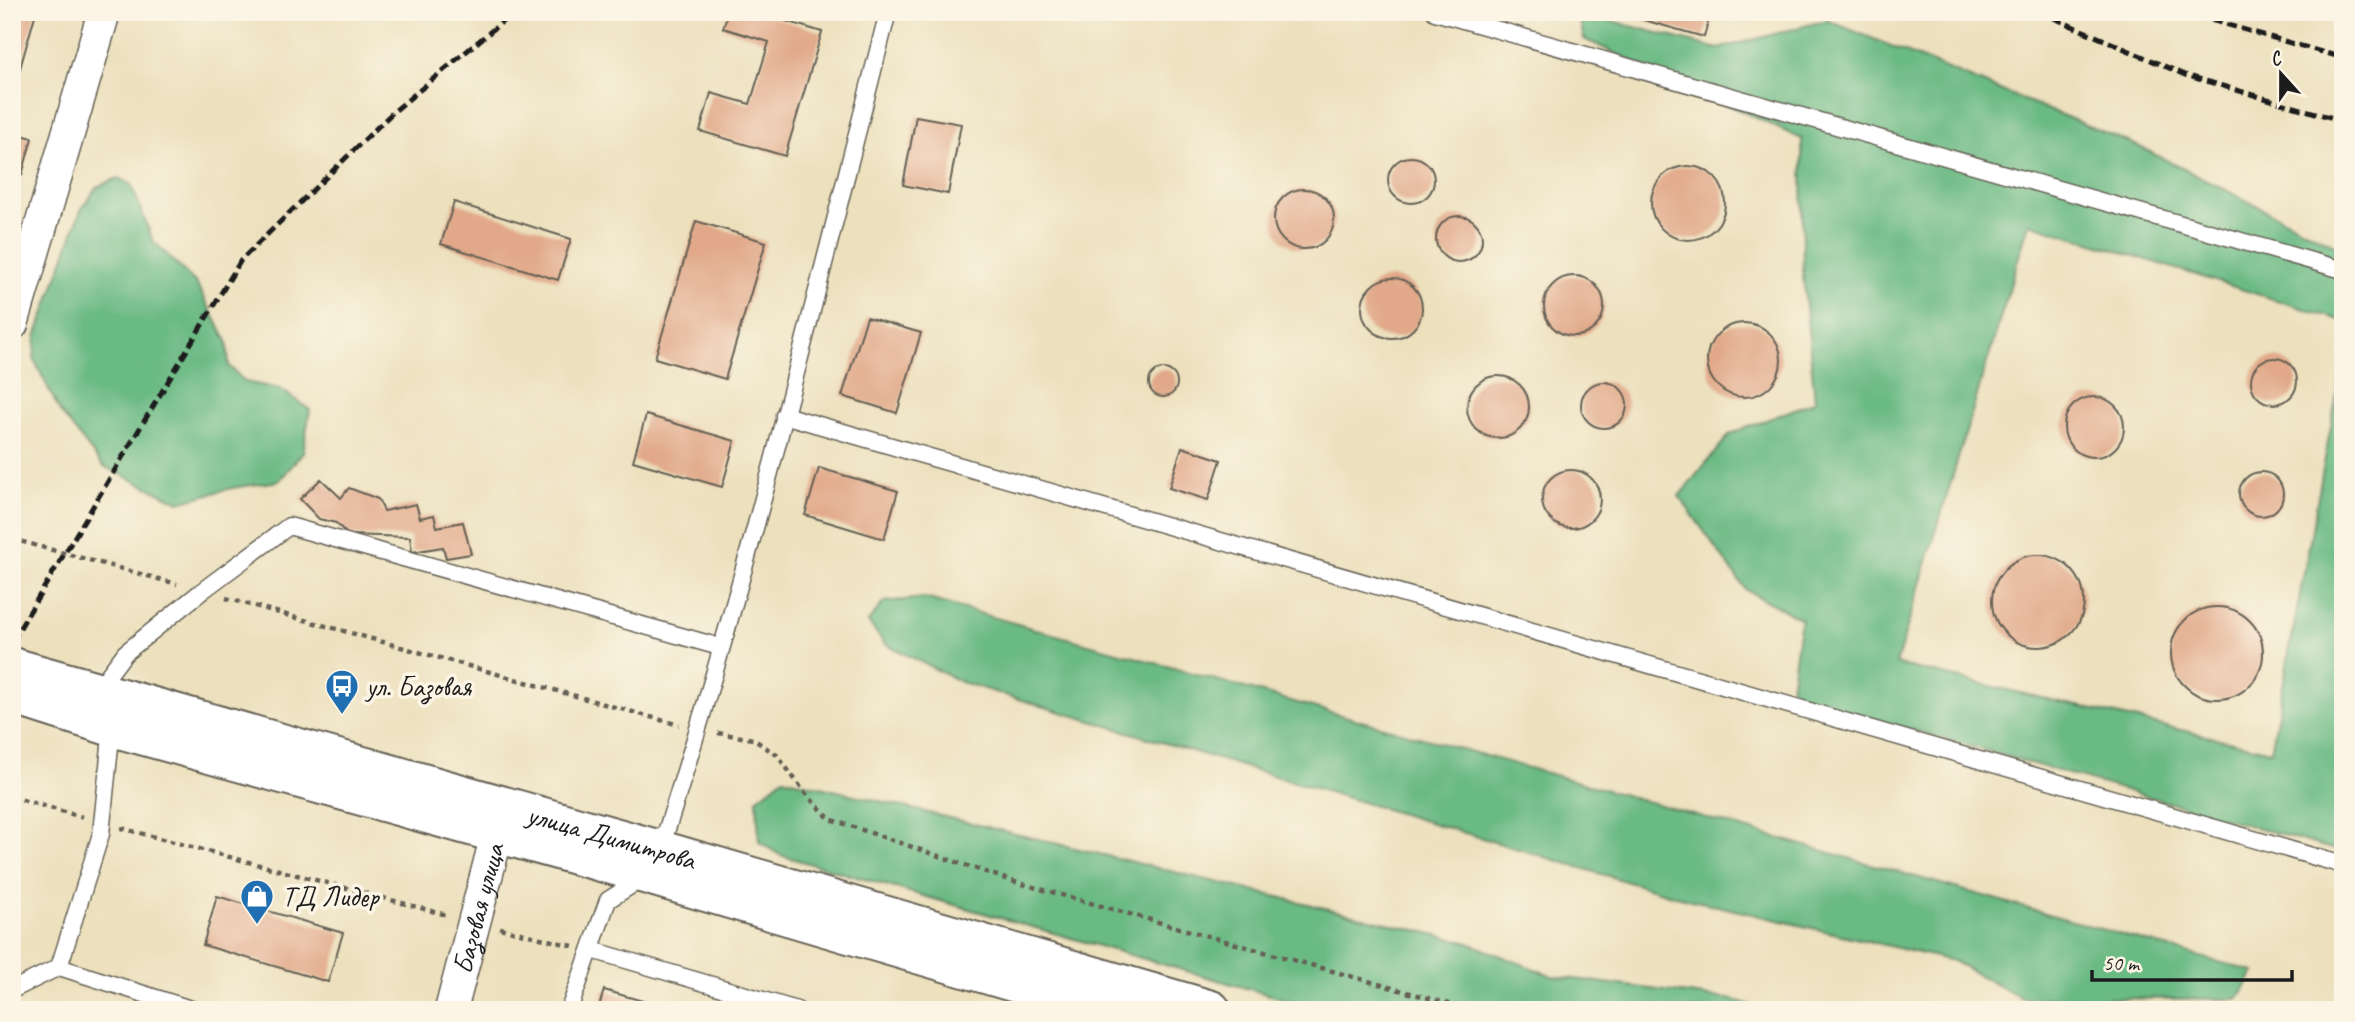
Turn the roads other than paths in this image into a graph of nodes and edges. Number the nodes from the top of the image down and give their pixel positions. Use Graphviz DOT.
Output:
graph roads {
  1 [pos="104,12"];
  2 [pos="888,12"];
  3 [pos="1435,12"];
  4 [pos="2343,270"];
  5 [pos="12,324"];
  6 [pos="784,415"];
  7 [pos="720,647"];
  8 [pos="12,667"];
  9 [pos="95,692"];
  10 [pos="12,695"];
  11 [pos="112,727"];
  12 [pos="501,821"];
  13 [pos="654,863"];
  14 [pos="2343,865"];
  15 [pos="592,950"];
  16 [pos="59,967"];
  17 [pos="12,990"];
  18 [pos="1087,1007"];
  19 [pos="194,1010"];
  20 [pos="451,1010"];
  21 [pos="569,1010"];
  22 [pos="797,1010"];
  23 [pos="1211,1010"];
  1 -- 5 [label="street"];
  2 -- 6 [label="lane"];
  3 -- 4 [label="lane"];
  6 -- 7 [label="lane"];
  6 -- 14 [label="lane"];
  7 -- 9 [label="lane"];
  7 -- 13 [label="lane"];
  8 -- 9 [label="main road, улица Димитрова"];
  9 -- 12 [label="main road, улица Димитрова"];
  10 -- 11 [label="main road, улица Димитрова"];
  11 -- 12 [label="main road, улица Димитрова"];
  11 -- 16 [label="lane"];
  12 -- 13 [label="main road, улица Димитрова"];
  12 -- 20 [label="street, Базовая улица"];
  13 -- 15 [label="lane"];
  13 -- 18 [label="main road, улица Димитрова"];
  13 -- 23 [label="main road, улица Димитрова"];
  15 -- 21 [label="lane"];
  15 -- 22 [label="lane"];
  16 -- 17 [label="lane"];
  16 -- 19 [label="lane"];
}
